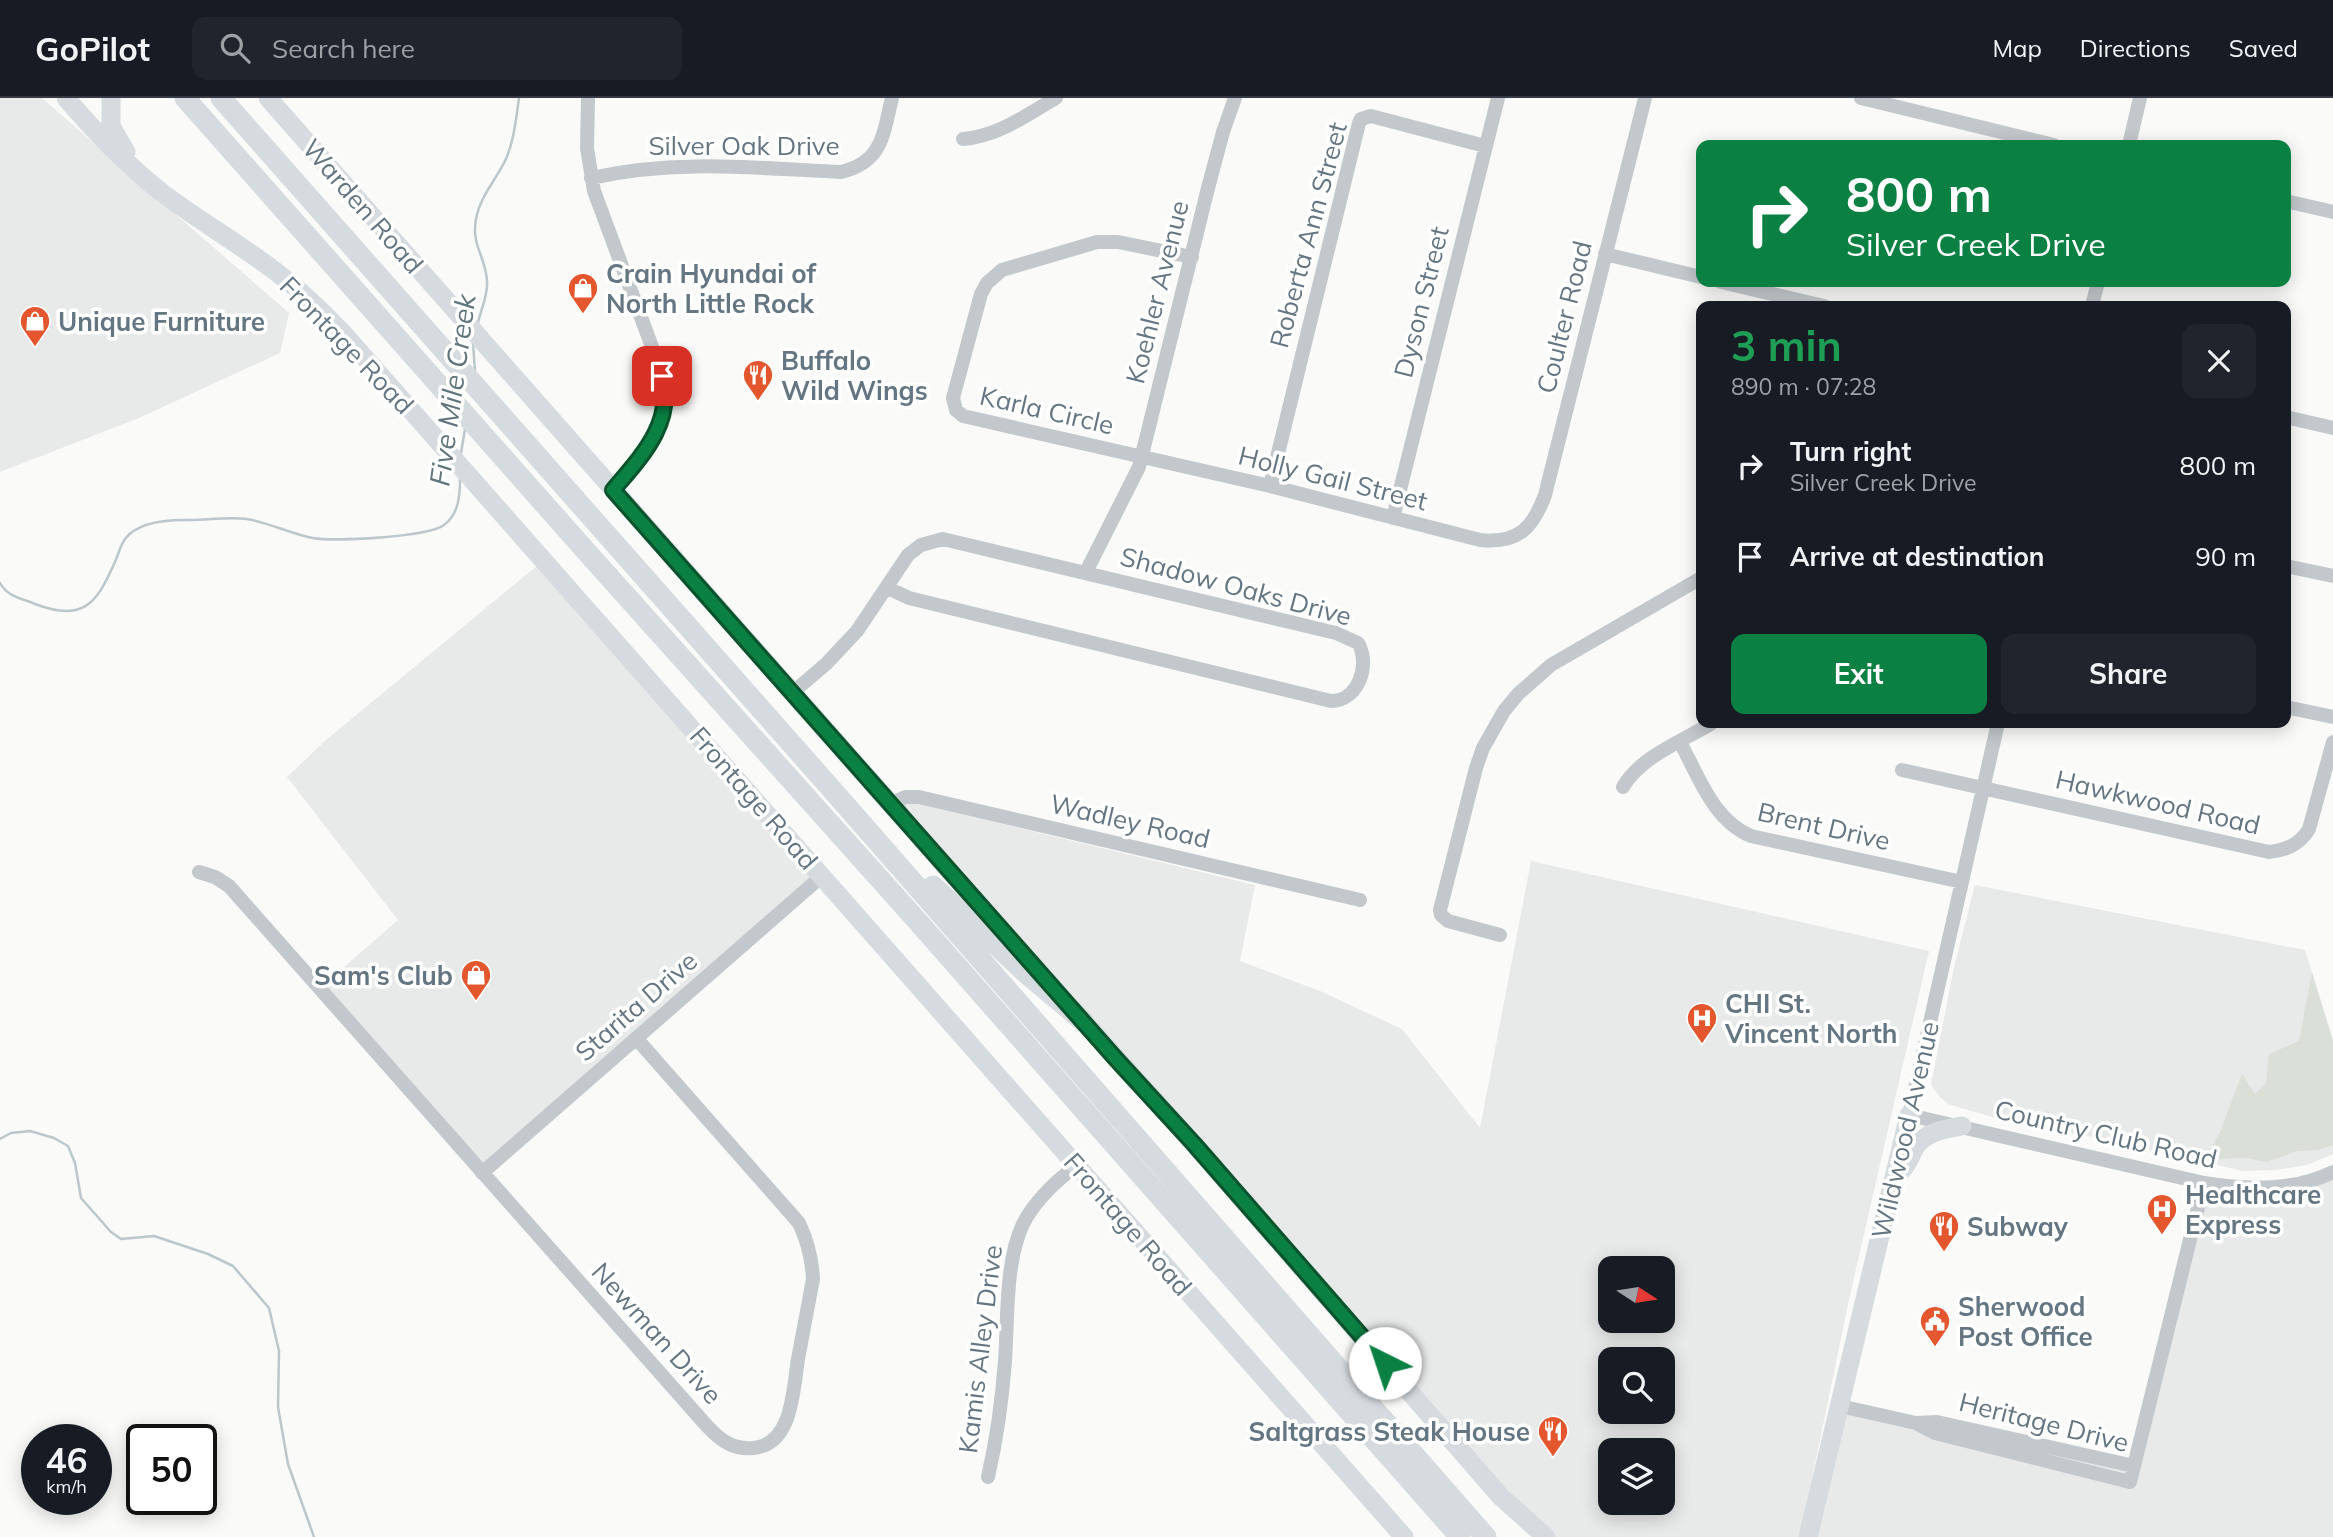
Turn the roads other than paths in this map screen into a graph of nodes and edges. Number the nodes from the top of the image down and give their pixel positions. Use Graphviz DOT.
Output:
graph roads {
  1 [pos="66,98"];
  2 [pos="111,98"];
  3 [pos="185,98"];
  4 [pos="221,98"];
  5 [pos="268,98"];
  6 [pos="589,98"];
  7 [pos="892,98"];
  8 [pos="1056,98"];
  9 [pos="1235,98"];
  10 [pos="1498,98"];
  11 [pos="1645,98"];
  12 [pos="1861,98"];
  13 [pos="2140,98"];
  14 [pos="963,139"];
  15 [pos="2033,140"];
  16 [pos="2130,140"];
  17 [pos="1485,146"];
  18 [pos="143,177"];
  19 [pos="591,178"];
  20 [pos="2291,202"];
  21 [pos="2333,212"];
  22 [pos="1605,254"];
  23 [pos="1192,257"];
  24 [pos="1696,276"];
  25 [pos="1742,287"];
  26 [pos="1803,301"];
  27 [pos="2291,417"];
  28 [pos="2333,428"];
  29 [pos="1141,458"];
  30 [pos="1270,486"];
  31 [pos="613,490"];
  32 [pos="1393,518"];
  33 [pos="1513,537"];
  34 [pos="2291,567"];
  35 [pos="1086,572"];
  36 [pos="2333,576"];
  37 [pos="1696,581"];
  38 [pos="888,588"];
  39 [pos="792,693"];
  40 [pos="2291,708"];
  41 [pos="2333,717"];
  42 [pos="1704,728"];
  43 [pos="1997,728"];
  44 [pos="1680,742"];
  45 [pos="2333,742"];
  46 [pos="1902,770"];
  47 [pos="1623,787"];
  48 [pos="1982,788"];
  49 [pos="842,800"];
  50 [pos="891,804"];
  51 [pos="199,872"];
  52 [pos="822,876"];
  53 [pos="1962,882"];
  54 [pos="1360,900"];
  55 [pos="1500,935"];
  56 [pos="1083,1021"];
  57 [pos="636,1038"];
  58 [pos="1909,1115"];
  59 [pos="1962,1126"];
  60 [pos="1077,1165"];
  61 [pos="2333,1172"];
  62 [pos="482,1173"];
  63 [pos="1893,1182"];
  64 [pos="2204,1183"];
  65 [pos="1840,1406"];
  66 [pos="1916,1423"];
  67 [pos="2134,1466"];
  68 [pos="988,1477"];
  69 [pos="1404,1537"];
  70 [pos="1460,1537"];
  71 [pos="1486,1537"];
  72 [pos="1546,1537"];
  73 [pos="1808,1537"];
  1 -- 18 [label="main road, Frontage Road"];
  2 -- 18 [label="main road"];
  3 -- 70 [label="highway"];
  4 -- 49 [label="highway"];
  5 -- 31 [label="main road, Warden Road"];
  6 -- 19 [label="street"];
  7 -- 19 [label="street, Silver Oak Drive"];
  8 -- 14 [label="street"];
  9 -- 23 [label="street, Koehler Avenue"];
  10 -- 17 [label="street, Dyson Street"];
  11 -- 22 [label="street, Coulter Road"];
  12 -- 15 [label="street"];
  13 -- 16 [label="street"];
  17 -- 30 [label="street, Roberta Ann Street"];
  17 -- 32 [label="street, Dyson Street"];
  18 -- 52 [label="main road, Frontage Road"];
  19 -- 31 [label="street"];
  20 -- 21 [label="street"];
  22 -- 24 [label="street"];
  22 -- 33 [label="street, Coulter Road"];
  23 -- 29 [label="street, Koehler Avenue"];
  23 -- 29 [label="street, Karla Circle"];
  25 -- 26 [label="street"];
  27 -- 28 [label="street"];
  29 -- 30 [label="street, Holly Gail Street"];
  29 -- 35 [label="street, Koehler Avenue"];
  30 -- 32 [label="street, Holly Gail Street"];
  31 -- 39 [label="main road, Warden Road"];
  32 -- 33 [label="street, Holly Gail Street"];
  34 -- 36 [label="street"];
  35 -- 38 [label="street, Shadow Oaks Drive"];
  35 -- 38 [label="street, Shadow Oaks Drive"];
  37 -- 55 [label="street"];
  38 -- 39 [label="street, Shadow Oaks Drive"];
  39 -- 50 [label="main road, Warden Road"];
  40 -- 41 [label="street"];
  42 -- 44 [label="street"];
  43 -- 48 [label="street, Wildwood Avenue"];
  44 -- 47 [label="street"];
  44 -- 53 [label="street, Brent Drive"];
  45 -- 48 [label="street, Hawkwood Road"];
  46 -- 48 [label="street, Hawkwood Road"];
  48 -- 53 [label="street, Wildwood Avenue"];
  49 -- 56 [label="highway"];
  49 -- 71 [label="highway"];
  50 -- 54 [label="street, Wadley Road"];
  50 -- 56 [label="main road, Warden Road"];
  51 -- 62 [label="street, Newman Drive"];
  52 -- 57 [label="street, Starita Drive"];
  52 -- 60 [label="main road, Frontage Road"];
  53 -- 58 [label="street, Wildwood Avenue"];
  56 -- 72 [label="main road, Warden Road"];
  57 -- 62 [label="street, Starita Drive"];
  57 -- 62 [label="street, Newman Drive"];
  58 -- 59 [label="street, Country Club Road"];
  58 -- 63 [label="main road, Wildwood Avenue"];
  59 -- 63 [label="main road"];
  59 -- 64 [label="street, Country Club Road"];
  60 -- 68 [label="street, Kamis Alley Drive"];
  60 -- 69 [label="main road, Frontage Road"];
  61 -- 64 [label="street, Country Club Road"];
  63 -- 65 [label="main road, Wildwood Avenue"];
  64 -- 67 [label="street"];
  65 -- 66 [label="street, Heritage Drive"];
  65 -- 73 [label="main road, Wildwood Avenue"];
  66 -- 67 [label="street, Heritage Drive"];
  66 -- 67 [label="street, Heritage Drive"];
}
